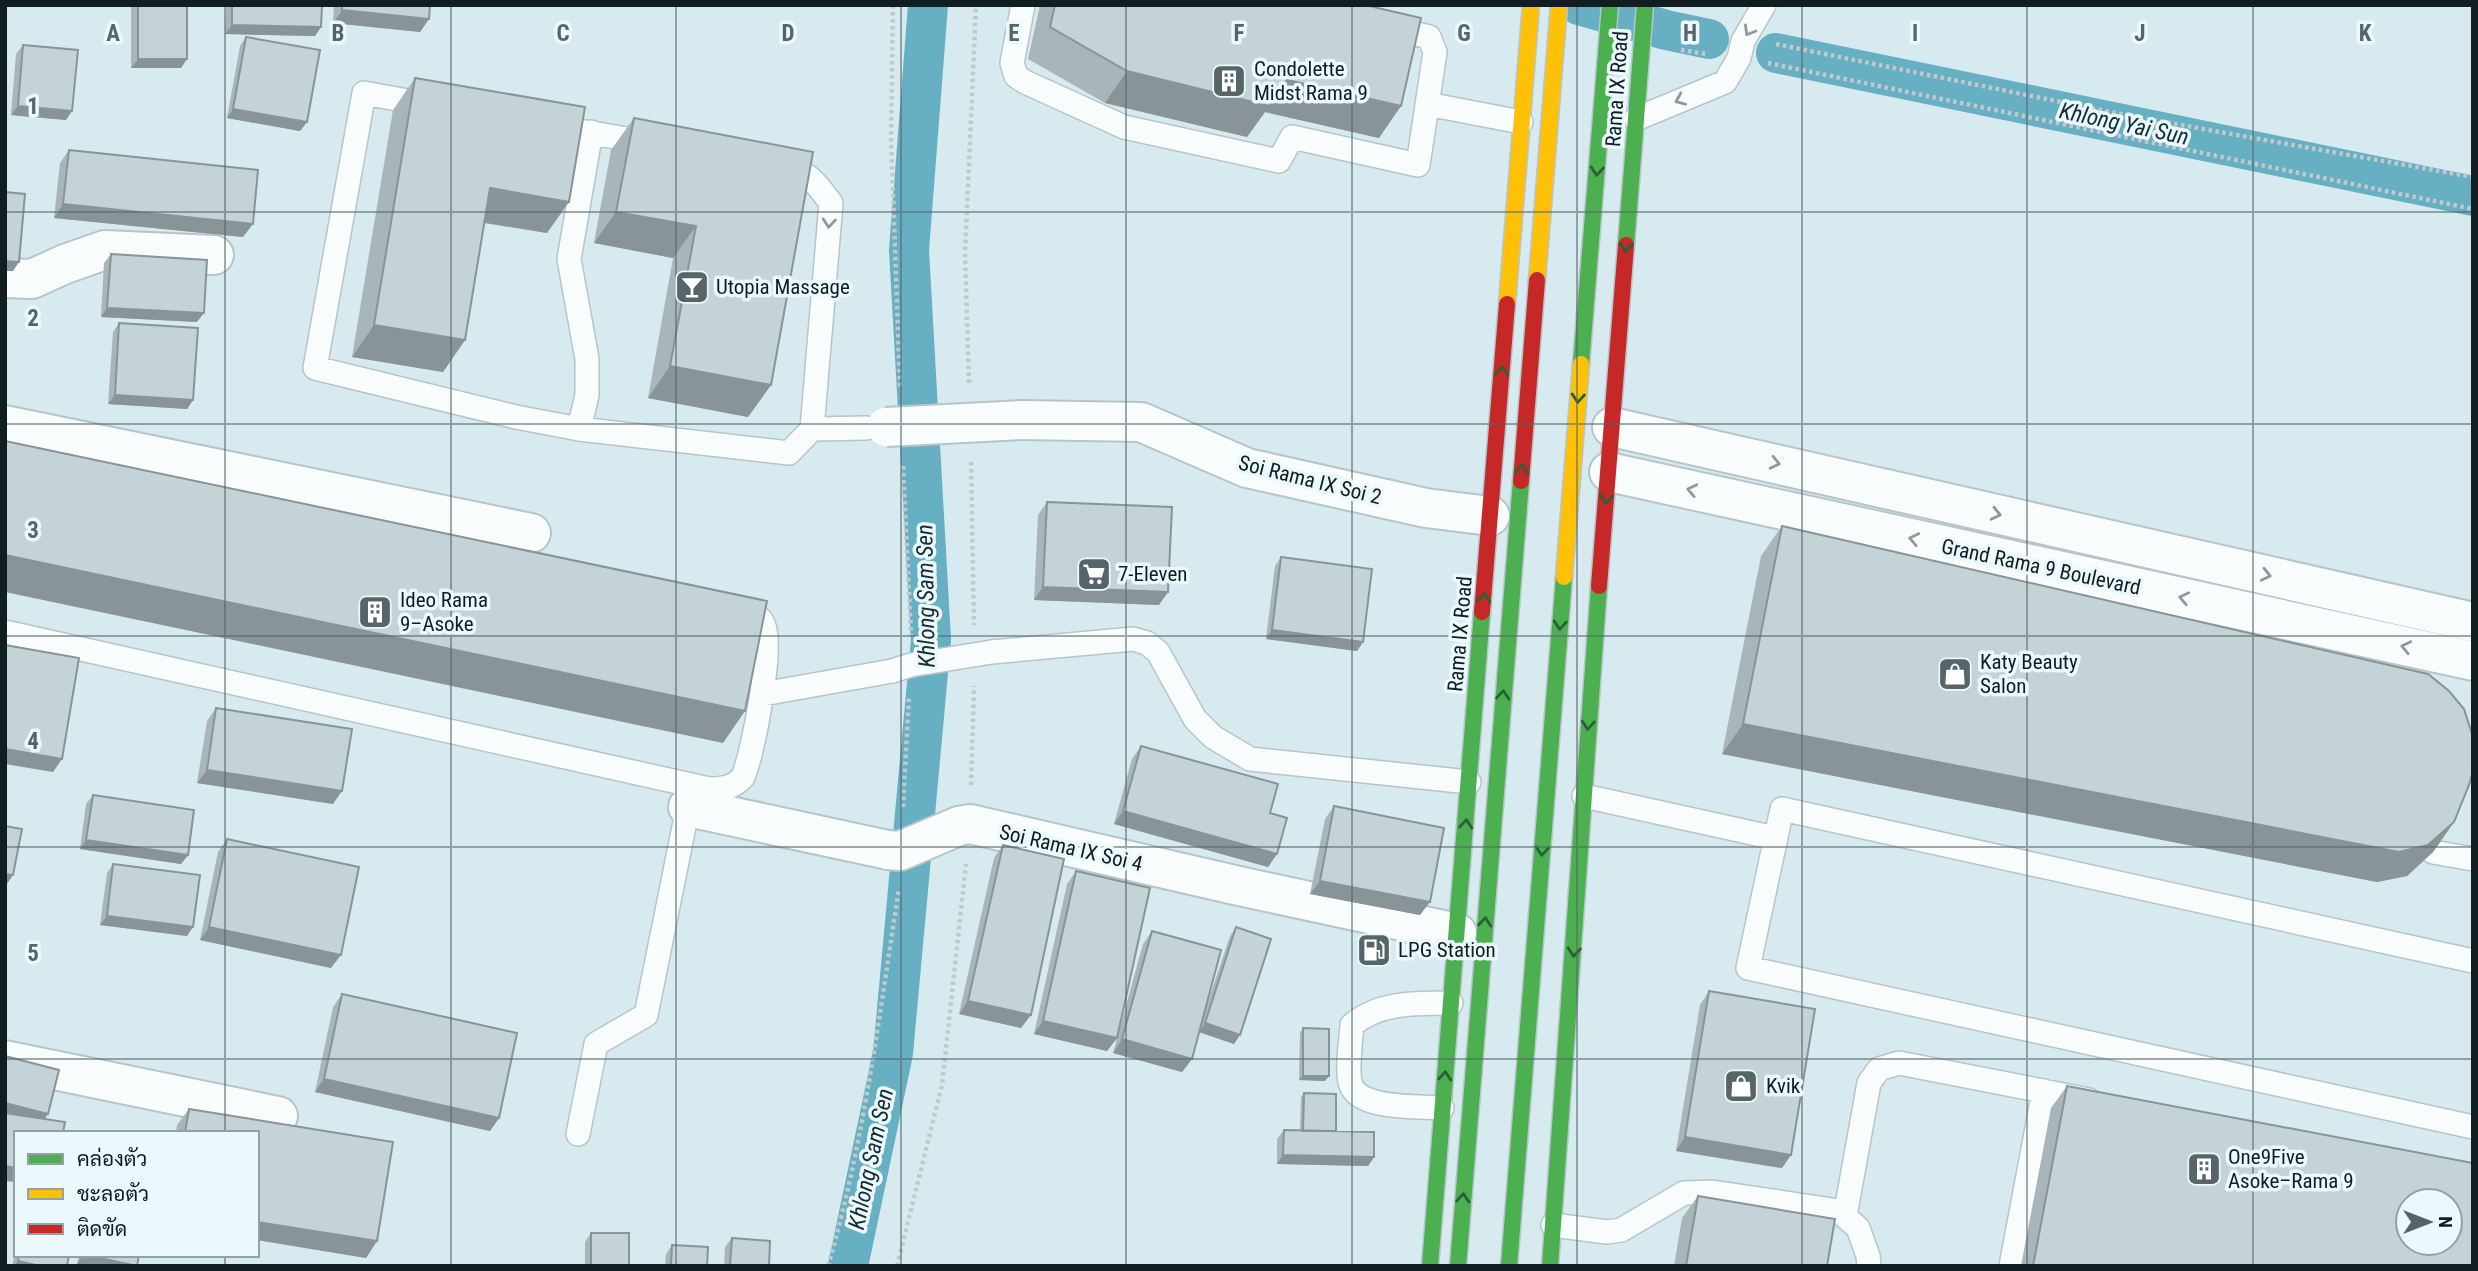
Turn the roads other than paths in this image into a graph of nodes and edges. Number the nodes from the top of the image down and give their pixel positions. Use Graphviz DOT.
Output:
graph roads {
  1 [pos="1023,5"];
  2 [pos="1531,5"];
  3 [pos="1559,5"];
  4 [pos="1610,5"];
  5 [pos="1645,5"];
  6 [pos="1764,5"];
  7 [pos="1364,22"];
  8 [pos="1427,104"];
  9 [pos="446,108"];
  10 [pos="1636,119"];
  11 [pos="528,122"];
  12 [pos="1521,122"];
  13 [pos="591,132"];
  14 [pos="668,146"];
  15 [pos="759,162"];
  16 [pos="214,256"];
  17 [pos="5,278"];
  18 [pos="5,425"];
  19 [pos="876,427"];
  20 [pos="1612,427"];
  21 [pos="579,429"];
  22 [pos="812,429"];
  23 [pos="1609,472"];
  24 [pos="1490,516"];
  25 [pos="531,533"];
  26 [pos="723,607"];
  27 [pos="2473,622"];
  28 [pos="5,632"];
  29 [pos="2473,662"];
  30 [pos="763,694"];
  31 [pos="1469,782"];
  32 [pos="1584,796"];
  33 [pos="688,807"];
  34 [pos="1775,838"];
  35 [pos="2433,852"];
  36 [pos="2473,859"];
  37 [pos="1457,933"];
  38 [pos="2473,961"];
  39 [pos="1451,1003"];
  40 [pos="5,1060"];
  41 [pos="2044,1091"];
  42 [pos="2109,1104"];
  43 [pos="1442,1108"];
  44 [pos="278,1116"];
  45 [pos="2473,1127"];
  46 [pos="578,1133"];
  47 [pos="1845,1216"];
  48 [pos="1553,1224"];
  49 [pos="1430,1266"];
  50 [pos="1458,1266"];
  51 [pos="1509,1266"];
  52 [pos="1550,1266"];
  53 [pos="1869,1266"];
  54 [pos="2011,1266"];
  1 -- 8 [label="lane"];
  2 -- 12 [label="main road, Rama IX Road"];
  50 -- 3 [label="main road, one-way"];
  4 -- 51 [label="main road, Rama IX Road, one-way"];
  5 -- 10 [label="main road, Rama IX Road"];
  6 -- 10 [label="lane, one-way"];
  7 -- 8 [label="lane"];
  8 -- 12 [label="lane"];
  9 -- 21 [label="lane"];
  10 -- 20 [label="main road, Rama IX Road, one-way"];
  11 -- 13 [label="lane"];
  24 -- 12 [label="main road, Rama IX Road, one-way"];
  13 -- 14 [label="lane"];
  13 -- 21 [label="lane"];
  15 -- 22 [label="lane, one-way"];
  16 -- 17 [label="street"];
  18 -- 25 [label="street"];
  19 -- 22 [label="lane"];
  19 -- 24 [label="street, Soi Rama IX Soi 2, bridge"];
  20 -- 23 [label="main road, Rama IX Road"];
  20 -- 27 [label="street, Grand Rama 9 Boulevard, one-way"];
  21 -- 22 [label="lane"];
  29 -- 23 [label="street, Grand Rama 9 Boulevard, one-way"];
  23 -- 32 [label="main road, Rama IX Road, one-way"];
  31 -- 24 [label="main road, Rama IX Road, one-way"];
  26 -- 30 [label="lane"];
  28 -- 30 [label="lane"];
  30 -- 31 [label="lane, bridge"];
  37 -- 31 [label="main road, Rama IX Road, one-way"];
  32 -- 34 [label="lane"];
  32 -- 48 [label="main road, Rama IX Road, one-way"];
  33 -- 37 [label="street, Soi Rama IX Soi 4, bridge"];
  33 -- 46 [label="lane"];
  34 -- 38 [label="lane"];
  34 -- 45 [label="lane"];
  35 -- 36 [label="lane"];
  37 -- 39 [label="main road, Rama IX Road"];
  43 -- 39 [label="main road, Rama IX Road, one-way"];
  39 -- 43 [label="lane"];
  40 -- 44 [label="street"];
  41 -- 42 [label="lane"];
  41 -- 47 [label="lane"];
  41 -- 54 [label="lane"];
  43 -- 49 [label="main road, Rama IX Road"];
  47 -- 48 [label="lane"];
  47 -- 53 [label="lane"];
  48 -- 52 [label="main road, Rama IX Road"];
}
